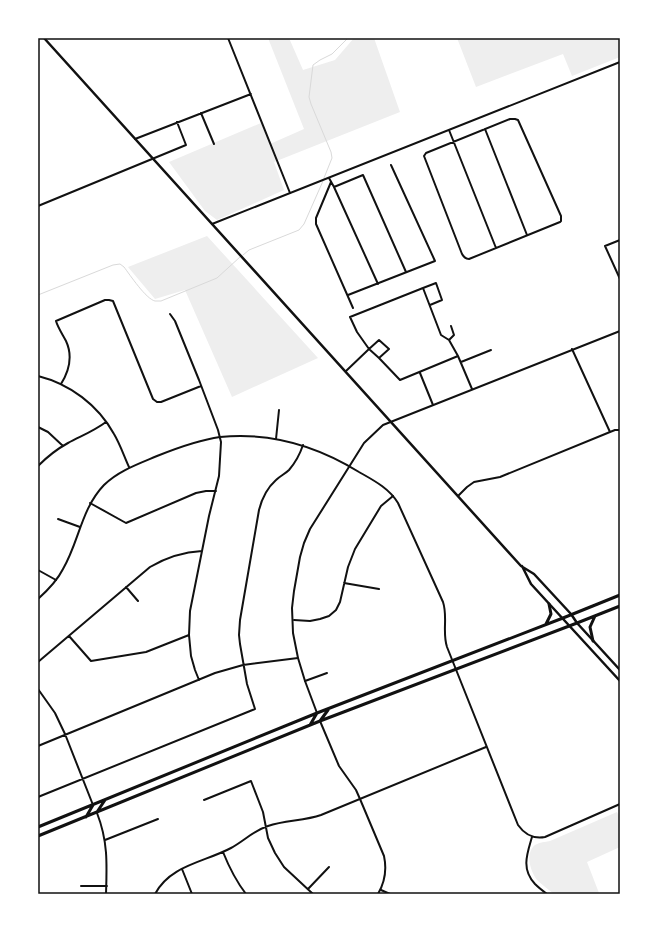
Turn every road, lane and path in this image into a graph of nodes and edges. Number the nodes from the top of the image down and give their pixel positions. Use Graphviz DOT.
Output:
graph roads {
  1 [pos="44,38"];
  2 [pos="228,38"];
  3 [pos="620,62"];
  4 [pos="251,94"];
  5 [pos="201,113"];
  6 [pos="177,122"];
  7 [pos="485,129"];
  8 [pos="450,130"];
  9 [pos="135,139"];
  10 [pos="454,142"];
  11 [pos="214,144"];
  12 [pos="153,159"];
  13 [pos="392,165"];
  14 [pos="327,179"];
  15 [pos="330,182"];
  16 [pos="334,187"];
  17 [pos="290,193"];
  18 [pos="38,206"];
  19 [pos="212,224"];
  20 [pos="528,235"];
  21 [pos="620,240"];
  22 [pos="496,248"];
  23 [pos="406,272"];
  24 [pos="620,279"];
  25 [pos="378,284"];
  26 [pos="424,288"];
  27 [pos="348,295"];
  28 [pos="430,305"];
  29 [pos="354,308"];
  30 [pos="170,314"];
  31 [pos="451,326"];
  32 [pos="620,330"];
  33 [pos="449,340"];
  34 [pos="369,349"];
  35 [pos="491,350"];
  36 [pos="572,350"];
  37 [pos="458,356"];
  38 [pos="379,358"];
  39 [pos="461,362"];
  40 [pos="346,372"];
  41 [pos="420,372"];
  42 [pos="38,376"];
  43 [pos="61,384"];
  44 [pos="201,386"];
  45 [pos="472,389"];
  46 [pos="433,405"];
  47 [pos="279,410"];
  48 [pos="106,422"];
  49 [pos="391,422"];
  50 [pos="38,427"];
  51 [pos="620,430"];
  52 [pos="610,432"];
  53 [pos="220,437"];
  54 [pos="276,438"];
  55 [pos="303,445"];
  56 [pos="63,446"];
  57 [pos="38,466"];
  58 [pos="350,466"];
  59 [pos="129,467"];
  60 [pos="216,491"];
  61 [pos="393,496"];
  62 [pos="458,496"];
  63 [pos="90,503"];
  64 [pos="58,519"];
  65 [pos="80,527"];
  66 [pos="202,551"];
  67 [pos="521,566"];
  68 [pos="38,570"];
  69 [pos="56,580"];
  70 [pos="344,583"];
  71 [pos="126,587"];
  72 [pos="380,589"];
  73 [pos="620,595"];
  74 [pos="38,599"];
  75 [pos="138,601"];
  76 [pos="549,604"];
  77 [pos="620,606"];
  78 [pos="571,614"];
  79 [pos="595,616"];
  80 [pos="563,618"];
  81 [pos="294,620"];
  82 [pos="576,623"];
  83 [pos="546,625"];
  84 [pos="570,626"];
  85 [pos="189,635"];
  86 [pos="69,636"];
  87 [pos="593,641"];
  88 [pos="298,658"];
  89 [pos="452,660"];
  90 [pos="38,662"];
  91 [pos="244,665"];
  92 [pos="455,669"];
  93 [pos="620,670"];
  94 [pos="327,673"];
  95 [pos="199,680"];
  96 [pos="305,681"];
  97 [pos="620,681"];
  98 [pos="38,689"];
  99 [pos="328,710"];
  100 [pos="317,713"];
  101 [pos="320,721"];
  102 [pos="310,725"];
  103 [pos="66,734"];
  104 [pos="38,746"];
  105 [pos="486,747"];
  106 [pos="82,779"];
  107 [pos="38,797"];
  108 [pos="360,799"];
  109 [pos="105,800"];
  110 [pos="204,800"];
  111 [pos="620,804"];
  112 [pos="93,805"];
  113 [pos="96,813"];
  114 [pos="86,817"];
  115 [pos="158,819"];
  116 [pos="38,827"];
  117 [pos="266,827"];
  118 [pos="38,836"];
  119 [pos="532,837"];
  120 [pos="105,840"];
  121 [pos="223,852"];
  122 [pos="329,867"];
  123 [pos="182,869"];
  124 [pos="81,886"];
  125 [pos="107,886"];
  126 [pos="308,889"];
  127 [pos="381,890"];
  128 [pos="106,894"];
  129 [pos="155,894"];
  130 [pos="192,894"];
  131 [pos="246,894"];
  132 [pos="313,894"];
  133 [pos="378,894"];
  134 [pos="390,894"];
  135 [pos="547,894"];
  1 -- 9 [label="main road"];
  2 -- 4 [label="street"];
  3 -- 8 [label="street"];
  4 -- 5 [label="street"];
  4 -- 17 [label="street"];
  5 -- 6 [label="street"];
  5 -- 11 [label="street"];
  6 -- 9 [label="street"];
  6 -- 12 [label="street"];
  7 -- 10 [label="street"];
  7 -- 20 [label="street"];
  7 -- 20 [label="street"];
  8 -- 10 [label="street"];
  8 -- 14 [label="street"];
  9 -- 12 [label="main road"];
  10 -- 22 [label="street"];
  10 -- 22 [label="street"];
  12 -- 18 [label="street"];
  12 -- 19 [label="main road"];
  13 -- 23 [label="street"];
  14 -- 15 [label="street"];
  14 -- 17 [label="street"];
  15 -- 16 [label="street"];
  15 -- 27 [label="street"];
  16 -- 23 [label="street"];
  16 -- 25 [label="street"];
  17 -- 19 [label="street"];
  19 -- 40 [label="main road"];
  20 -- 22 [label="street"];
  21 -- 24 [label="street"];
  23 -- 25 [label="street"];
  25 -- 27 [label="street"];
  26 -- 28 [label="street"];
  26 -- 28 [label="street"];
  26 -- 34 [label="street"];
  27 -- 29 [label="street"];
  28 -- 33 [label="street"];
  30 -- 44 [label="street"];
  31 -- 33 [label="street"];
  32 -- 36 [label="street"];
  33 -- 37 [label="street"];
  34 -- 38 [label="street"];
  34 -- 38 [label="street"];
  34 -- 40 [label="street"];
  35 -- 39 [label="street"];
  36 -- 45 [label="street"];
  36 -- 52 [label="street"];
  37 -- 39 [label="street"];
  37 -- 41 [label="street"];
  38 -- 41 [label="street"];
  39 -- 45 [label="street"];
  40 -- 49 [label="main road"];
  41 -- 46 [label="street"];
  42 -- 43 [label="street"];
  43 -- 44 [label="street"];
  43 -- 48 [label="street"];
  44 -- 53 [label="street"];
  45 -- 46 [label="street"];
  46 -- 49 [label="street"];
  47 -- 54 [label="street"];
  48 -- 56 [label="street"];
  48 -- 59 [label="street"];
  49 -- 58 [label="street"];
  49 -- 62 [label="main road"];
  50 -- 56 [label="street"];
  51 -- 52 [label="street"];
  52 -- 62 [label="street"];
  53 -- 54 [label="street"];
  53 -- 59 [label="street"];
  53 -- 60 [label="street"];
  54 -- 55 [label="street"];
  55 -- 58 [label="street"];
  55 -- 91 [label="street"];
  56 -- 57 [label="street"];
  58 -- 61 [label="street"];
  58 -- 81 [label="street"];
  59 -- 63 [label="street"];
  60 -- 63 [label="street"];
  60 -- 66 [label="street"];
  61 -- 70 [label="street"];
  61 -- 89 [label="street"];
  62 -- 67 [label="main road"];
  63 -- 65 [label="street"];
  64 -- 65 [label="street"];
  65 -- 69 [label="street"];
  66 -- 71 [label="street"];
  66 -- 85 [label="street"];
  67 -- 76 [label="main road"];
  67 -- 78 [label="main road"];
  68 -- 69 [label="street"];
  69 -- 74 [label="street"];
  70 -- 72 [label="street"];
  70 -- 81 [label="street"];
  71 -- 75 [label="street"];
  71 -- 86 [label="street"];
  73 -- 78 [label="main road"];
  76 -- 80 [label="main road"];
  76 -- 83 [label="main road"];
  77 -- 79 [label="main road"];
  78 -- 80 [label="main road"];
  78 -- 82 [label="main road"];
  79 -- 82 [label="main road"];
  79 -- 87 [label="main road"];
  80 -- 83 [label="main road"];
  80 -- 84 [label="main road"];
  81 -- 88 [label="street"];
  82 -- 84 [label="main road"];
  82 -- 87 [label="main road"];
  83 -- 89 [label="main road"];
  84 -- 92 [label="main road"];
  84 -- 97 [label="main road"];
  85 -- 86 [label="street"];
  85 -- 95 [label="street"];
  86 -- 90 [label="street"];
  87 -- 93 [label="main road"];
  88 -- 91 [label="street"];
  88 -- 96 [label="street"];
  89 -- 92 [label="street"];
  89 -- 99 [label="main road"];
  91 -- 95 [label="street"];
  91 -- 106 [label="street"];
  92 -- 101 [label="main road"];
  92 -- 105 [label="street"];
  94 -- 96 [label="street"];
  95 -- 103 [label="street"];
  96 -- 100 [label="street"];
  98 -- 103 [label="street"];
  99 -- 100 [label="main road"];
  99 -- 101 [label="main road"];
  100 -- 102 [label="main road"];
  100 -- 109 [label="main road"];
  101 -- 102 [label="main road"];
  101 -- 108 [label="street"];
  102 -- 113 [label="main road"];
  103 -- 104 [label="street"];
  103 -- 106 [label="street"];
  105 -- 108 [label="street"];
  105 -- 119 [label="street"];
  106 -- 107 [label="street"];
  106 -- 112 [label="street"];
  108 -- 117 [label="street"];
  108 -- 127 [label="street"];
  109 -- 112 [label="main road"];
  109 -- 113 [label="main road"];
  110 -- 117 [label="street"];
  111 -- 119 [label="street"];
  112 -- 114 [label="main road"];
  112 -- 116 [label="main road"];
  113 -- 114 [label="main road"];
  113 -- 120 [label="street"];
  114 -- 118 [label="main road"];
  115 -- 120 [label="street"];
  117 -- 121 [label="street"];
  117 -- 126 [label="street"];
  119 -- 135 [label="street"];
  120 -- 125 [label="street"];
  121 -- 123 [label="street"];
  121 -- 131 [label="street"];
  122 -- 126 [label="street"];
  123 -- 129 [label="street"];
  123 -- 130 [label="street"];
  124 -- 125 [label="street"];
  125 -- 128 [label="street"];
  126 -- 132 [label="street"];
  127 -- 133 [label="street"];
  127 -- 134 [label="street"];
}
